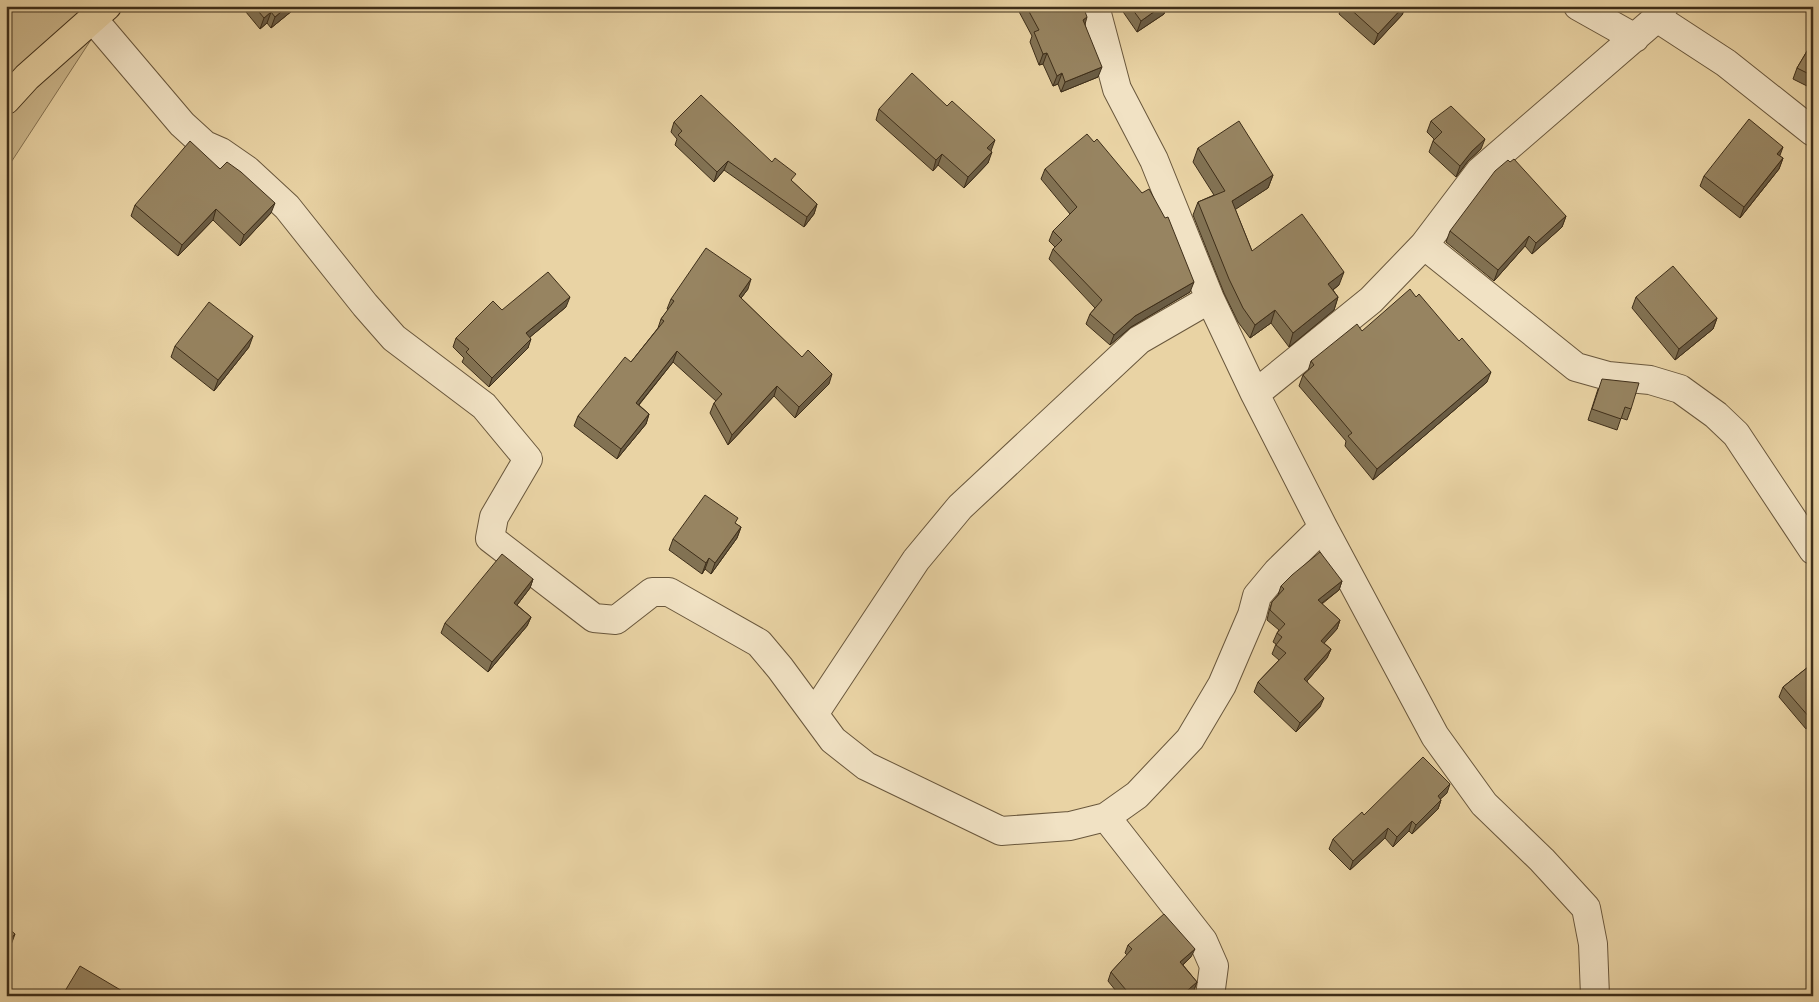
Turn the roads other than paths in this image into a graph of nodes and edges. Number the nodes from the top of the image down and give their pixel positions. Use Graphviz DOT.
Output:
graph roads {
  1 [pos="1095,6"];
  2 [pos="1578,6"];
  3 [pos="100,12"];
  4 [pos="1660,12"];
  5 [pos="1635,38"];
  6 [pos="6,100"];
  7 [pos="1813,132"];
  8 [pos="1424,245"];
  9 [pos="1210,298"];
  10 [pos="1255,394"];
  11 [pos="1323,527"];
  12 [pos="1813,550"];
  13 [pos="814,714"];
  14 [pos="1106,817"];
  15 [pos="1210,996"];
  16 [pos="1594,996"];
  1 -- 9 [label="street"];
  2 -- 5 [label="street"];
  3 -- 6 [label="main road"];
  3 -- 13 [label="street"];
  4 -- 5 [label="street"];
  4 -- 7 [label="street"];
  5 -- 8 [label="street"];
  8 -- 10 [label="street"];
  8 -- 12 [label="street"];
  9 -- 10 [label="street"];
  9 -- 13 [label="street"];
  10 -- 11 [label="street"];
  11 -- 14 [label="street"];
  11 -- 16 [label="street"];
  13 -- 14 [label="street"];
  14 -- 15 [label="street"];
}
